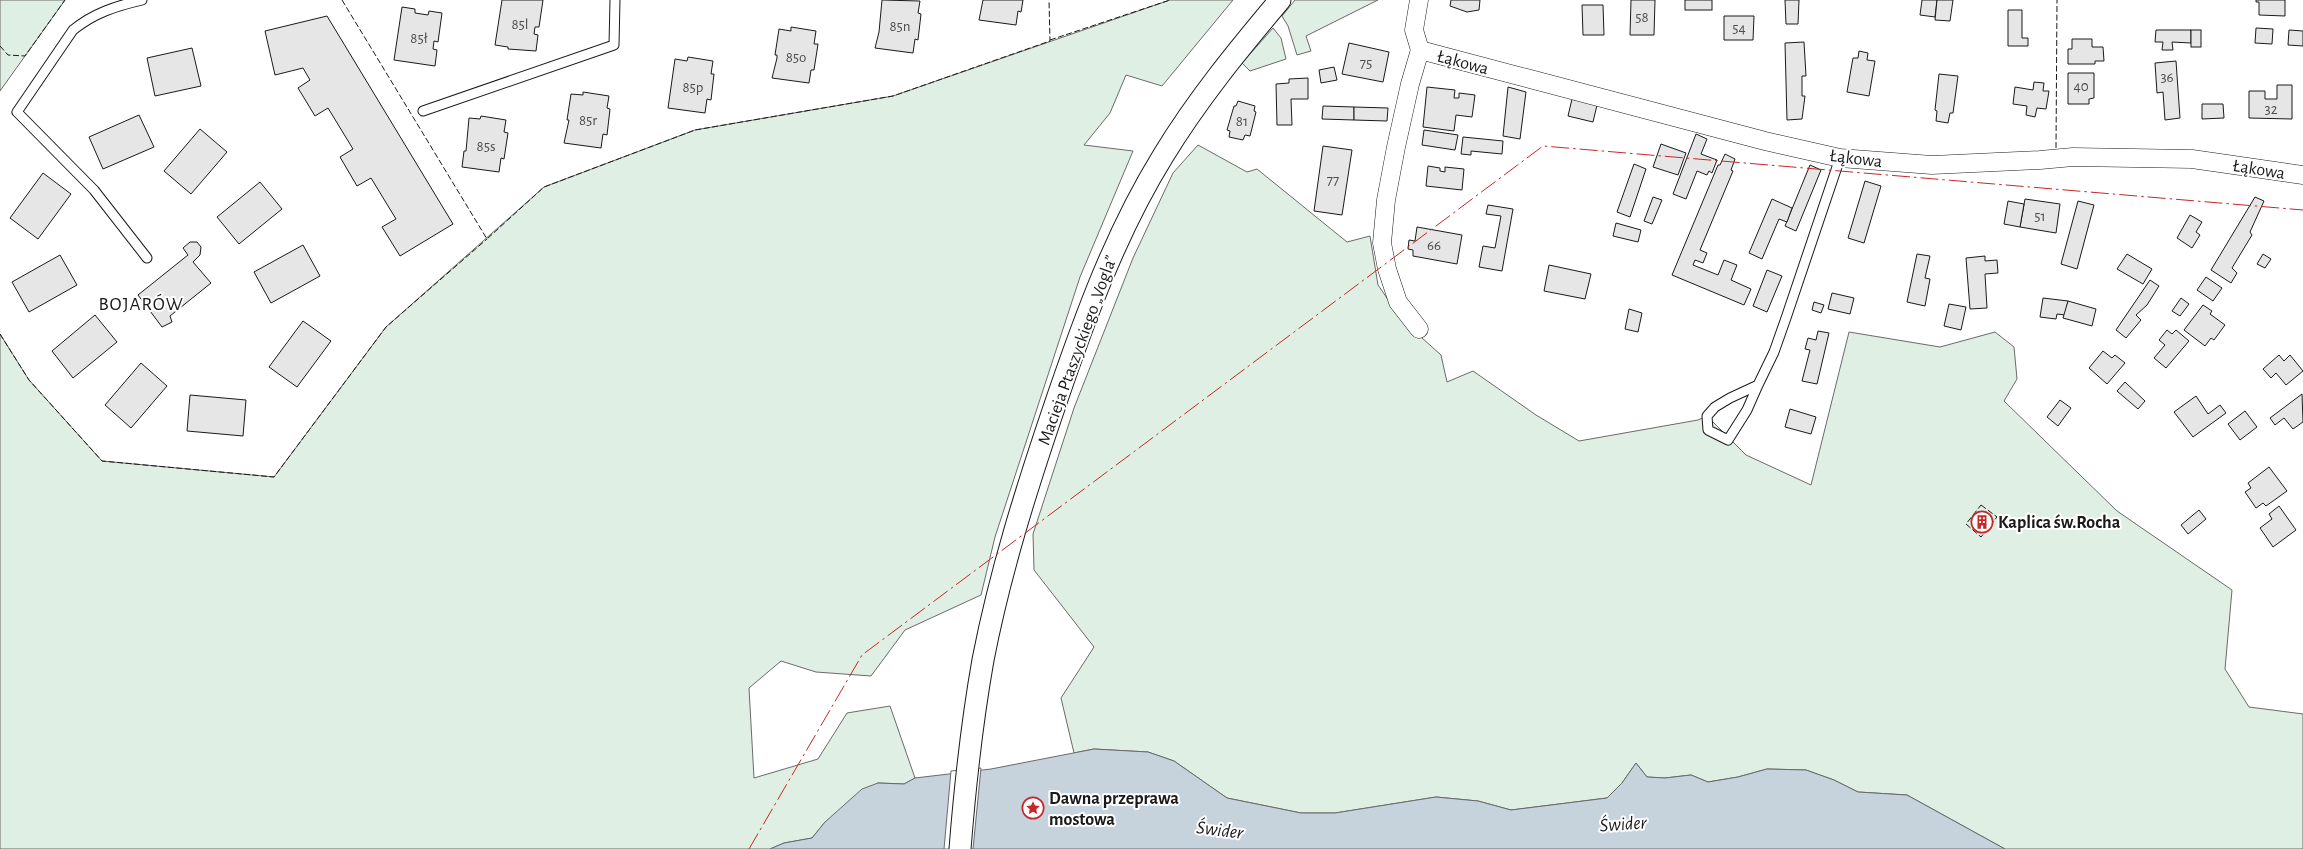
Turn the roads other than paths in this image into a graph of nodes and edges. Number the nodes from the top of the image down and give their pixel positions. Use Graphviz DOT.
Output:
graph roads {
  1 [pos="142,0"];
  2 [pos="616,0"];
  3 [pos="1280,0"];
  4 [pos="1419,0"];
  5 [pos="1420,50"];
  6 [pos="423,111"];
  7 [pos="1840,158"];
  8 [pos="2303,175"];
  9 [pos="147,258"];
  10 [pos="1420,330"];
  11 [pos="1758,385"];
  12 [pos="960,849"];
  1 -- 9 [label="lane"];
  2 -- 6 [label="lane"];
  3 -- 12 [label="street, Macieja Ptaszyckiego „Vogla”"];
  4 -- 5 [label="street, Łąkowa"];
  5 -- 7 [label="street, Łąkowa"];
  5 -- 10 [label="street, Łąkowa"];
  7 -- 8 [label="street, Łąkowa"];
  7 -- 11 [label="lane"];
  11 -- 11 [label="lane"];
}
